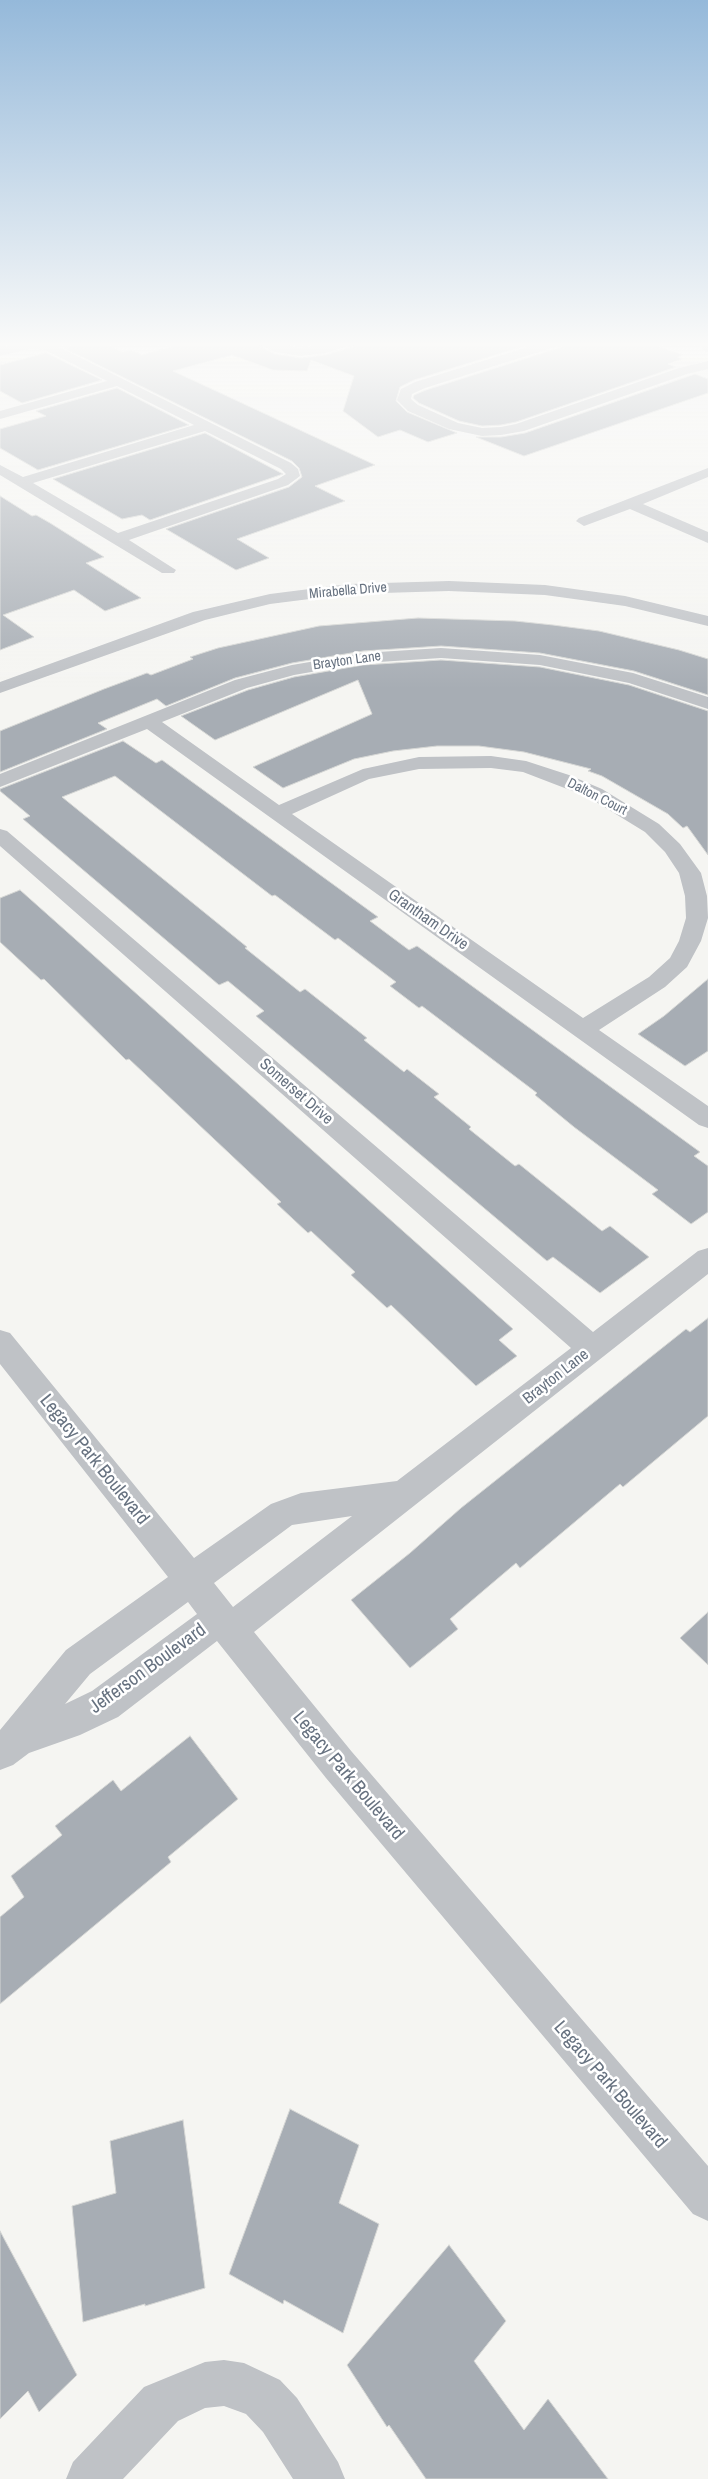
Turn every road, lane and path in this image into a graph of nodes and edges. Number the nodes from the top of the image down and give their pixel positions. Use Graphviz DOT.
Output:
graph roads {
  1 [pos="101,458"];
  2 [pos="269,458"];
  3 [pos="0,469"];
  4 [pos="708,472"];
  5 [pos="21,482"];
  6 [pos="630,504"];
  7 [pos="584,521"];
  8 [pos="708,538"];
  9 [pos="117,539"];
  10 [pos="168,570"];
  11 [pos="708,621"];
  12 [pos="0,688"];
  13 [pos="708,703"];
  14 [pos="148,720"];
  15 [pos="0,781"];
  16 [pos="278,813"];
  17 [pos="0,835"];
  18 [pos="582,1030"];
  19 [pos="708,1120"];
  20 [pos="708,1259"];
  21 [pos="0,1342"];
  22 [pos="592,1349"];
  23 [pos="404,1495"];
  24 [pos="190,1580"];
  25 [pos="225,1624"];
  26 [pos="9,1746"];
  27 [pos="708,2199"];
  28 [pos="90,2479"];
  29 [pos="321,2479"];
  1 -- 5 [label="street"];
  2 -- 9 [label="street"];
  3 -- 5 [label="street"];
  4 -- 6 [label="street"];
  5 -- 9 [label="street"];
  6 -- 7 [label="street"];
  6 -- 8 [label="street"];
  9 -- 10 [label="street"];
  11 -- 12 [label="street, Mirabella Drive"];
  13 -- 14 [label="street, Brayton Lane"];
  14 -- 15 [label="street, Brayton Lane"];
  14 -- 16 [label="street, Grantham Drive"];
  16 -- 18 [label="street, Grantham Drive"];
  16 -- 18 [label="street, Dalton Court"];
  17 -- 22 [label="street, Somerset Drive"];
  18 -- 19 [label="street, Grantham Drive"];
  20 -- 22 [label="street, Brayton Lane"];
  21 -- 24 [label="street, Legacy Park Boulevard"];
  22 -- 23 [label="street, Brayton Lane"];
  23 -- 24 [label="street, Brayton Lane"];
  23 -- 25 [label="street, Brayton Lane"];
  24 -- 25 [label="street, Legacy Park Boulevard"];
  24 -- 26 [label="street, Jefferson Boulevard"];
  25 -- 26 [label="street, Jefferson Boulevard"];
  25 -- 27 [label="street, Legacy Park Boulevard"];
  28 -- 29 [label="street"];
}
